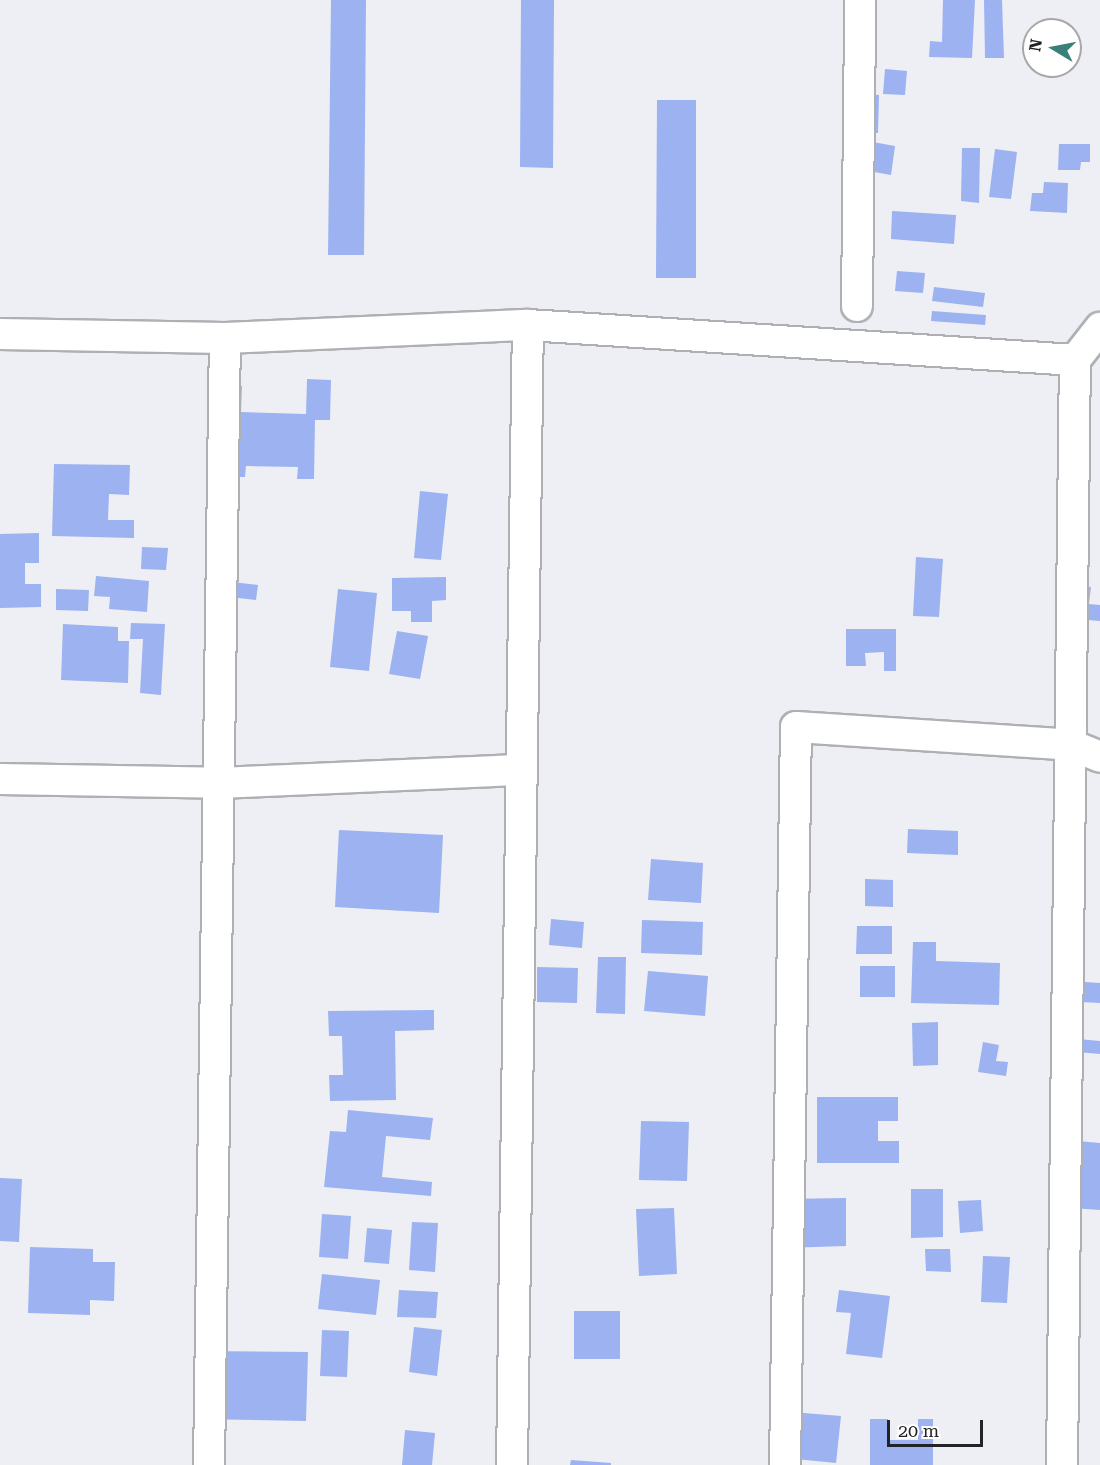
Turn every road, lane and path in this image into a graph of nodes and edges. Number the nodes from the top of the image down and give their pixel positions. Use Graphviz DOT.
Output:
graph roads {
  1 [pos="860,0"];
  2 [pos="857,306"];
  3 [pos="528,325"];
  4 [pos="1100,328"];
  5 [pos="0,334"];
  6 [pos="225,338"];
  7 [pos="1075,360"];
  8 [pos="1071,746"];
  9 [pos="1100,757"];
  10 [pos="522,770"];
  11 [pos="0,779"];
  12 [pos="219,783"];
  13 [pos="209,1465"];
  14 [pos="512,1465"];
  15 [pos="785,1465"];
  16 [pos="1062,1465"];
  1 -- 2 [label="street"];
  3 -- 6 [label="street"];
  3 -- 7 [label="street"];
  3 -- 10 [label="street"];
  4 -- 7 [label="street"];
  5 -- 6 [label="street"];
  6 -- 12 [label="street"];
  7 -- 8 [label="street"];
  8 -- 9 [label="street"];
  8 -- 15 [label="street"];
  8 -- 16 [label="street"];
  10 -- 12 [label="street"];
  10 -- 14 [label="street"];
  11 -- 12 [label="street"];
  12 -- 13 [label="street"];
}
